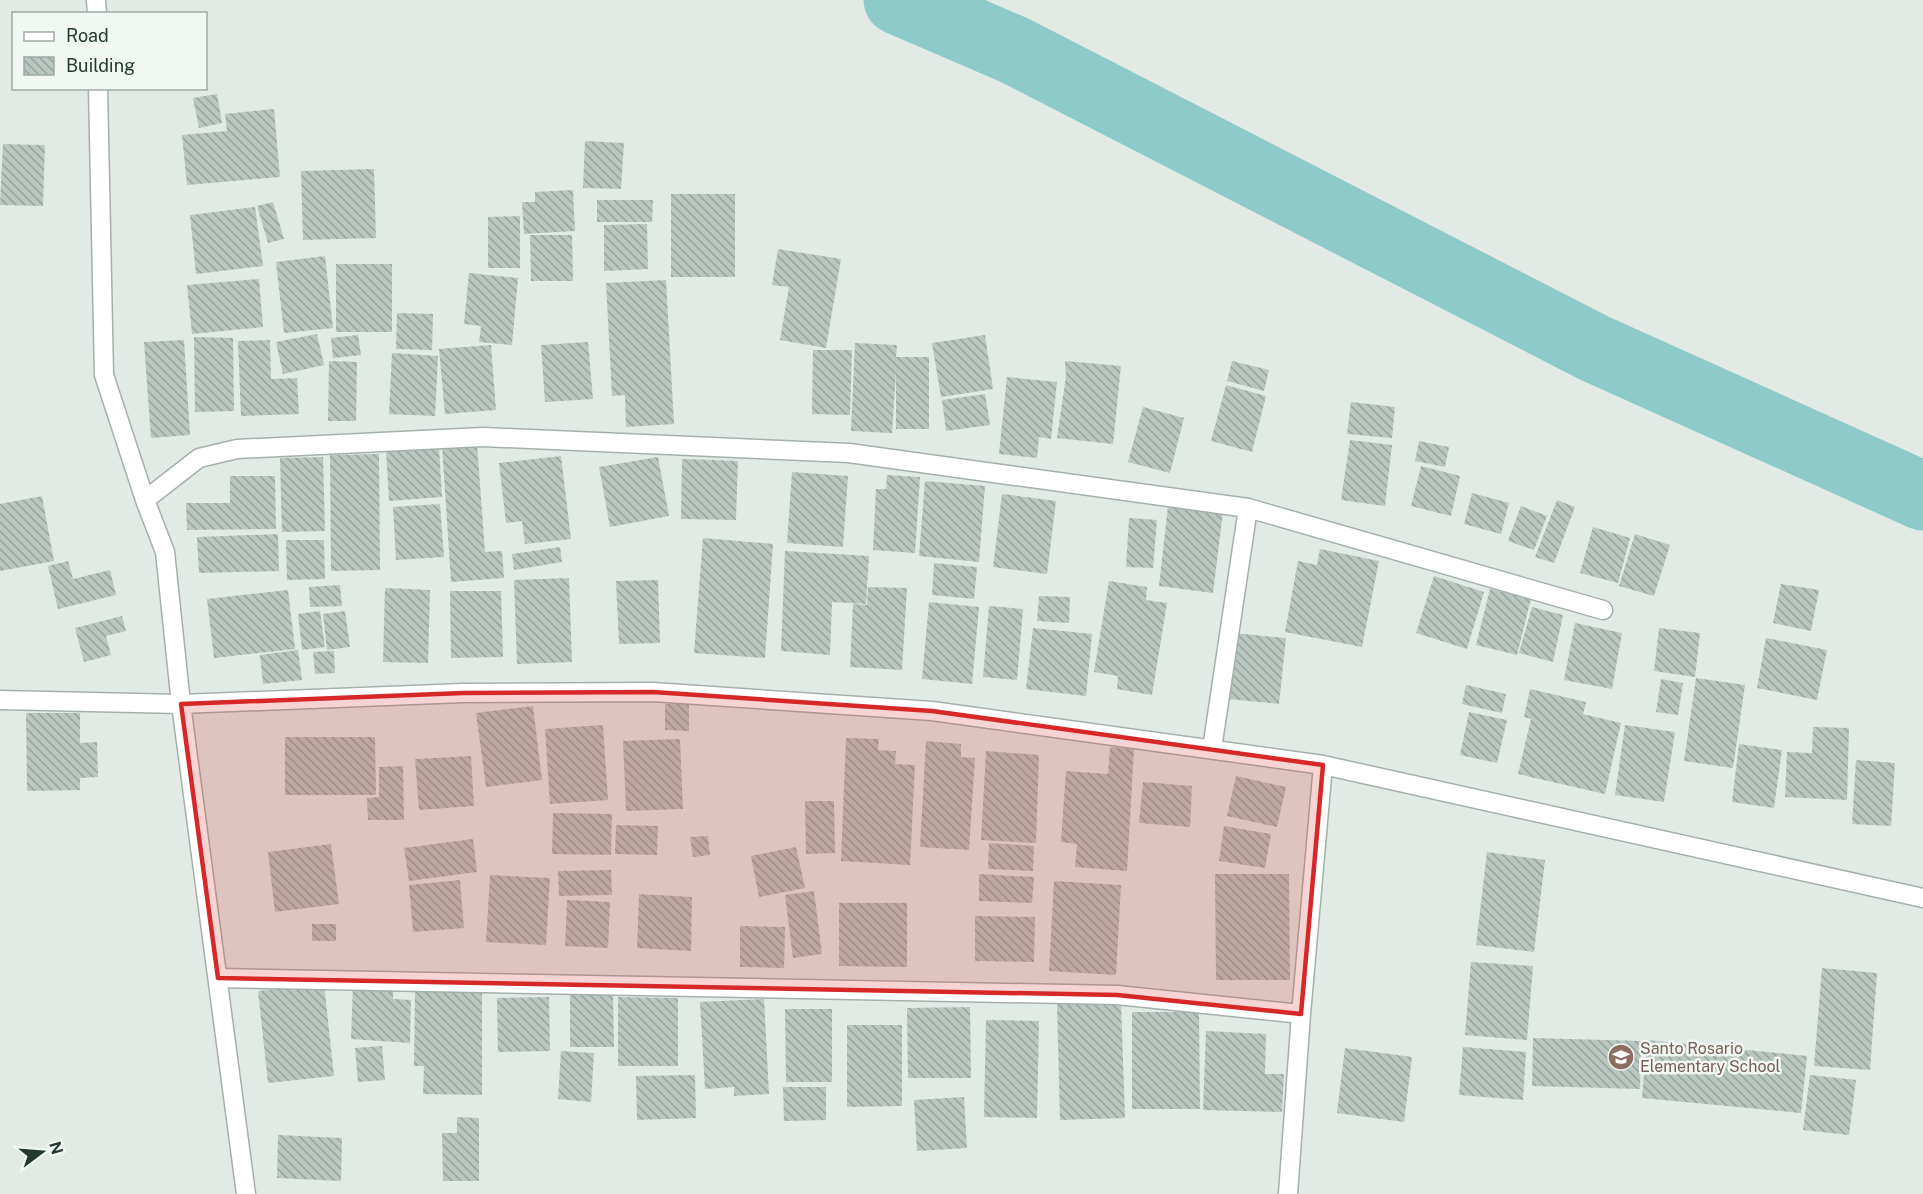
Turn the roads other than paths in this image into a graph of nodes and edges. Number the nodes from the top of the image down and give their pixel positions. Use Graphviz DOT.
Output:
graph roads {
  1 [pos="98,90"];
  2 [pos="146,500"];
  3 [pos="1248,508"];
  4 [pos="1603,610"];
  5 [pos="0,700"];
  6 [pos="181,704"];
  7 [pos="1212,749"];
  8 [pos="1323,765"];
  9 [pos="1923,898"];
  10 [pos="218,978"];
  11 [pos="1301,1014"];
  12 [pos="246,1194"];
  13 [pos="1288,1194"];
  1 -- 2 [label="street"];
  2 -- 3 [label="street"];
  2 -- 6 [label="street"];
  3 -- 4 [label="street"];
  3 -- 7 [label="street"];
  5 -- 6 [label="street"];
  6 -- 7 [label="street"];
  6 -- 10 [label="street"];
  7 -- 8 [label="street"];
  8 -- 9 [label="street"];
  8 -- 11 [label="street"];
  10 -- 11 [label="street"];
  10 -- 12 [label="street"];
  11 -- 13 [label="street"];
}
